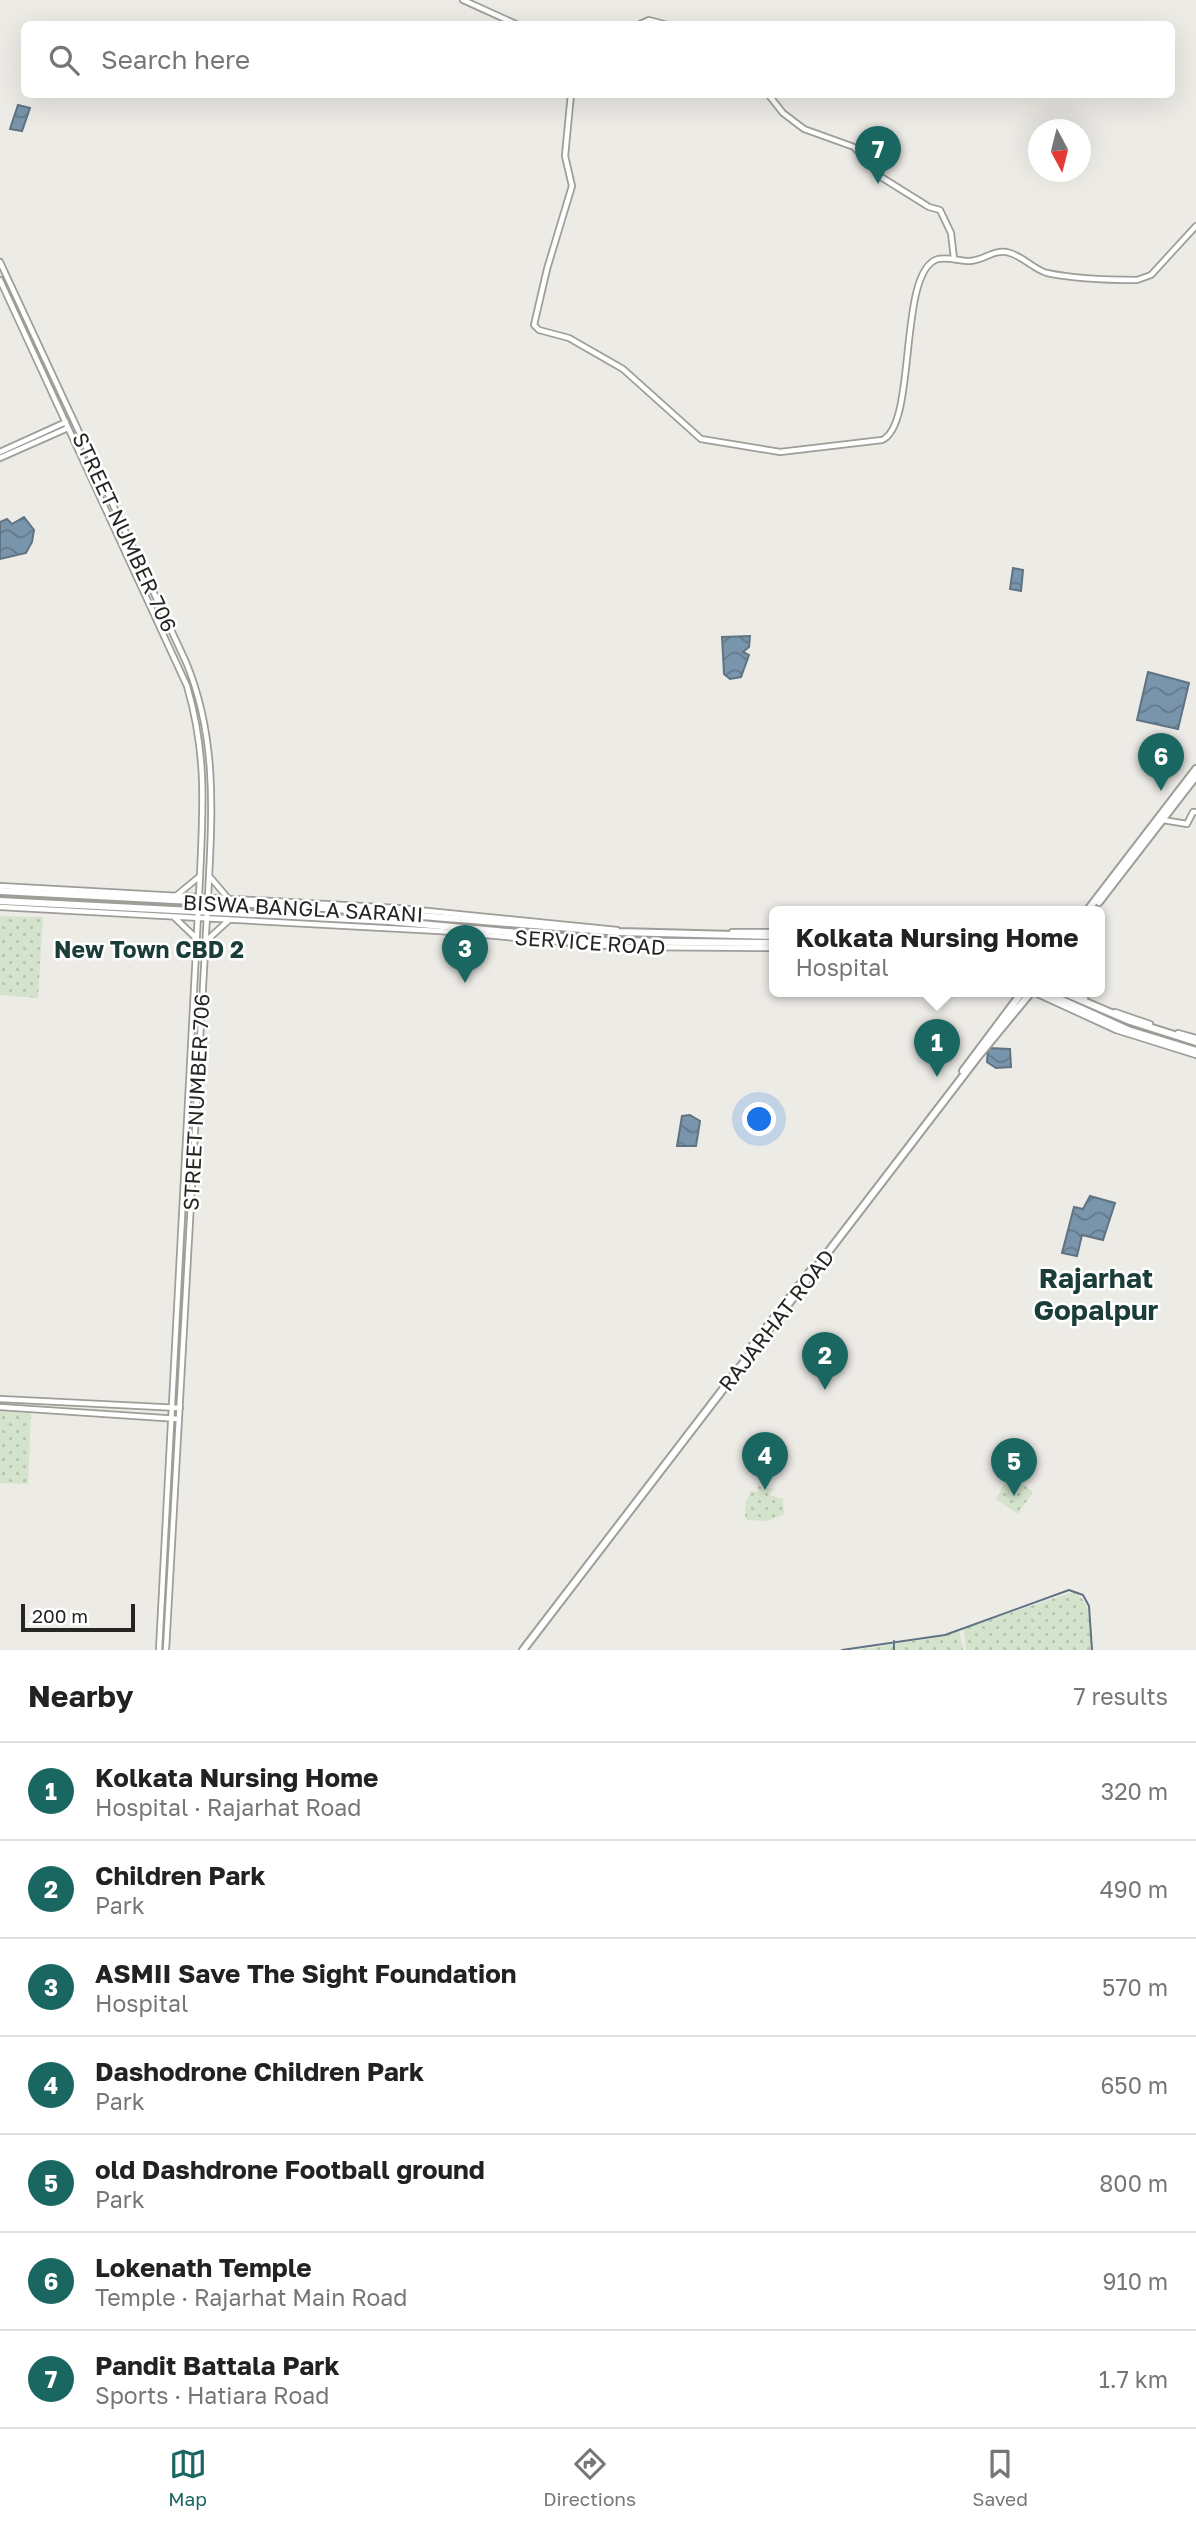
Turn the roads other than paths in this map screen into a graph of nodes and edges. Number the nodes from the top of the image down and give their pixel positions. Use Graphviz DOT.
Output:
graph roads {
  1 [pos="463,0"];
  2 [pos="509,21"];
  3 [pos="571,98"];
  4 [pos="771,98"];
  5 [pos="1196,226"];
  6 [pos="954,259"];
  7 [pos="0,262"];
  8 [pos="0,280"];
  9 [pos="67,425"];
  10 [pos="0,452"];
  11 [pos="0,458"];
  12 [pos="1196,769"];
  13 [pos="1196,776"];
  14 [pos="1196,812"];
  15 [pos="1163,820"];
  16 [pos="200,876"];
  17 [pos="209,877"];
  18 [pos="0,889"];
  19 [pos="176,895"];
  20 [pos="228,898"];
  21 [pos="198,899"];
  22 [pos="208,900"];
  23 [pos="0,901"];
  24 [pos="1091,906"];
  25 [pos="1096,906"];
  26 [pos="0,907"];
  27 [pos="197,914"];
  28 [pos="171,915"];
  29 [pos="207,915"];
  30 [pos="230,919"];
  31 [pos="619,932"];
  32 [pos="769,934"];
  33 [pos="699,935"];
  34 [pos="196,939"];
  35 [pos="205,942"];
  36 [pos="695,946"];
  37 [pos="769,946"];
  38 [pos="1018,997"];
  39 [pos="1026,997"];
  40 [pos="1044,997"];
  41 [pos="1055,997"];
  42 [pos="1074,997"];
  43 [pos="1082,997"];
  44 [pos="1195,1040"];
  45 [pos="1196,1053"];
  46 [pos="0,1399"];
  47 [pos="0,1407"];
  48 [pos="172,1408"];
  49 [pos="180,1408"];
  50 [pos="171,1418"];
  51 [pos="179,1419"];
  52 [pos="159,1650"];
  53 [pos="166,1650"];
  54 [pos="521,1650"];
  1 -- 2 [label="street"];
  3 -- 6 [label="street"];
  4 -- 6 [label="street"];
  5 -- 6 [label="street"];
  7 -- 17 [label="street, STREET NUMBER 706"];
  8 -- 9 [label="street, STREET NUMBER 706"];
  9 -- 10 [label="street"];
  9 -- 11 [label="street"];
  9 -- 16 [label="street, STREET NUMBER 706"];
  12 -- 24 [label="main road"];
  13 -- 15 [label="main road"];
  14 -- 15 [label="street"];
  15 -- 25 [label="main road"];
  16 -- 19 [label="street"];
  16 -- 21 [label="street, STREET NUMBER 706"];
  17 -- 20 [label="street"];
  17 -- 22 [label="street, STREET NUMBER 706"];
  18 -- 19 [label="street"];
  18 -- 21 [label="main road, BISWA BANGLA SARANI"];
  19 -- 21 [label="street"];
  20 -- 22 [label="street"];
  20 -- 31 [label="street"];
  21 -- 22 [label="main road, BISWA BANGLA SARANI"];
  21 -- 27 [label="street, STREET NUMBER 706"];
  22 -- 29 [label="street, STREET NUMBER 706"];
  22 -- 31 [label="main road, BISWA BANGLA SARANI"];
  23 -- 27 [label="main road, BISWA BANGLA SARANI"];
  26 -- 28 [label="street"];
  27 -- 28 [label="street"];
  27 -- 29 [label="main road, BISWA BANGLA SARANI"];
  27 -- 34 [label="street, STREET NUMBER 706"];
  28 -- 34 [label="street"];
  29 -- 30 [label="street, SERVICE ROAD"];
  29 -- 35 [label="street, STREET NUMBER 706"];
  29 -- 36 [label="main road, BISWA BANGLA SARANI"];
  30 -- 35 [label="street"];
  30 -- 36 [label="street, SERVICE ROAD"];
  31 -- 33 [label="main road, BISWA BANGLA SARANI"];
  32 -- 33 [label="main road, BISWA BANGLA SARANI"];
  33 -- 36 [label="street"];
  34 -- 48 [label="street, STREET NUMBER 706"];
  35 -- 49 [label="street, STREET NUMBER 706"];
  36 -- 37 [label="main road, BISWA BANGLA SARANI"];
  38 -- 54 [label="main road, RAJARHAT ROAD"];
  39 -- 54 [label="main road, RAJARHAT ROAD"];
  40 -- 45 [label="street"];
  41 -- 45 [label="main road"];
  42 -- 44 [label="main road"];
  43 -- 44 [label="street"];
  46 -- 48 [label="street"];
  47 -- 50 [label="street"];
  48 -- 49 [label="street"];
  48 -- 50 [label="street, STREET NUMBER 706"];
  49 -- 51 [label="street, STREET NUMBER 706"];
  50 -- 51 [label="street"];
  50 -- 52 [label="street, STREET NUMBER 706"];
  51 -- 53 [label="street, STREET NUMBER 706"];
}
